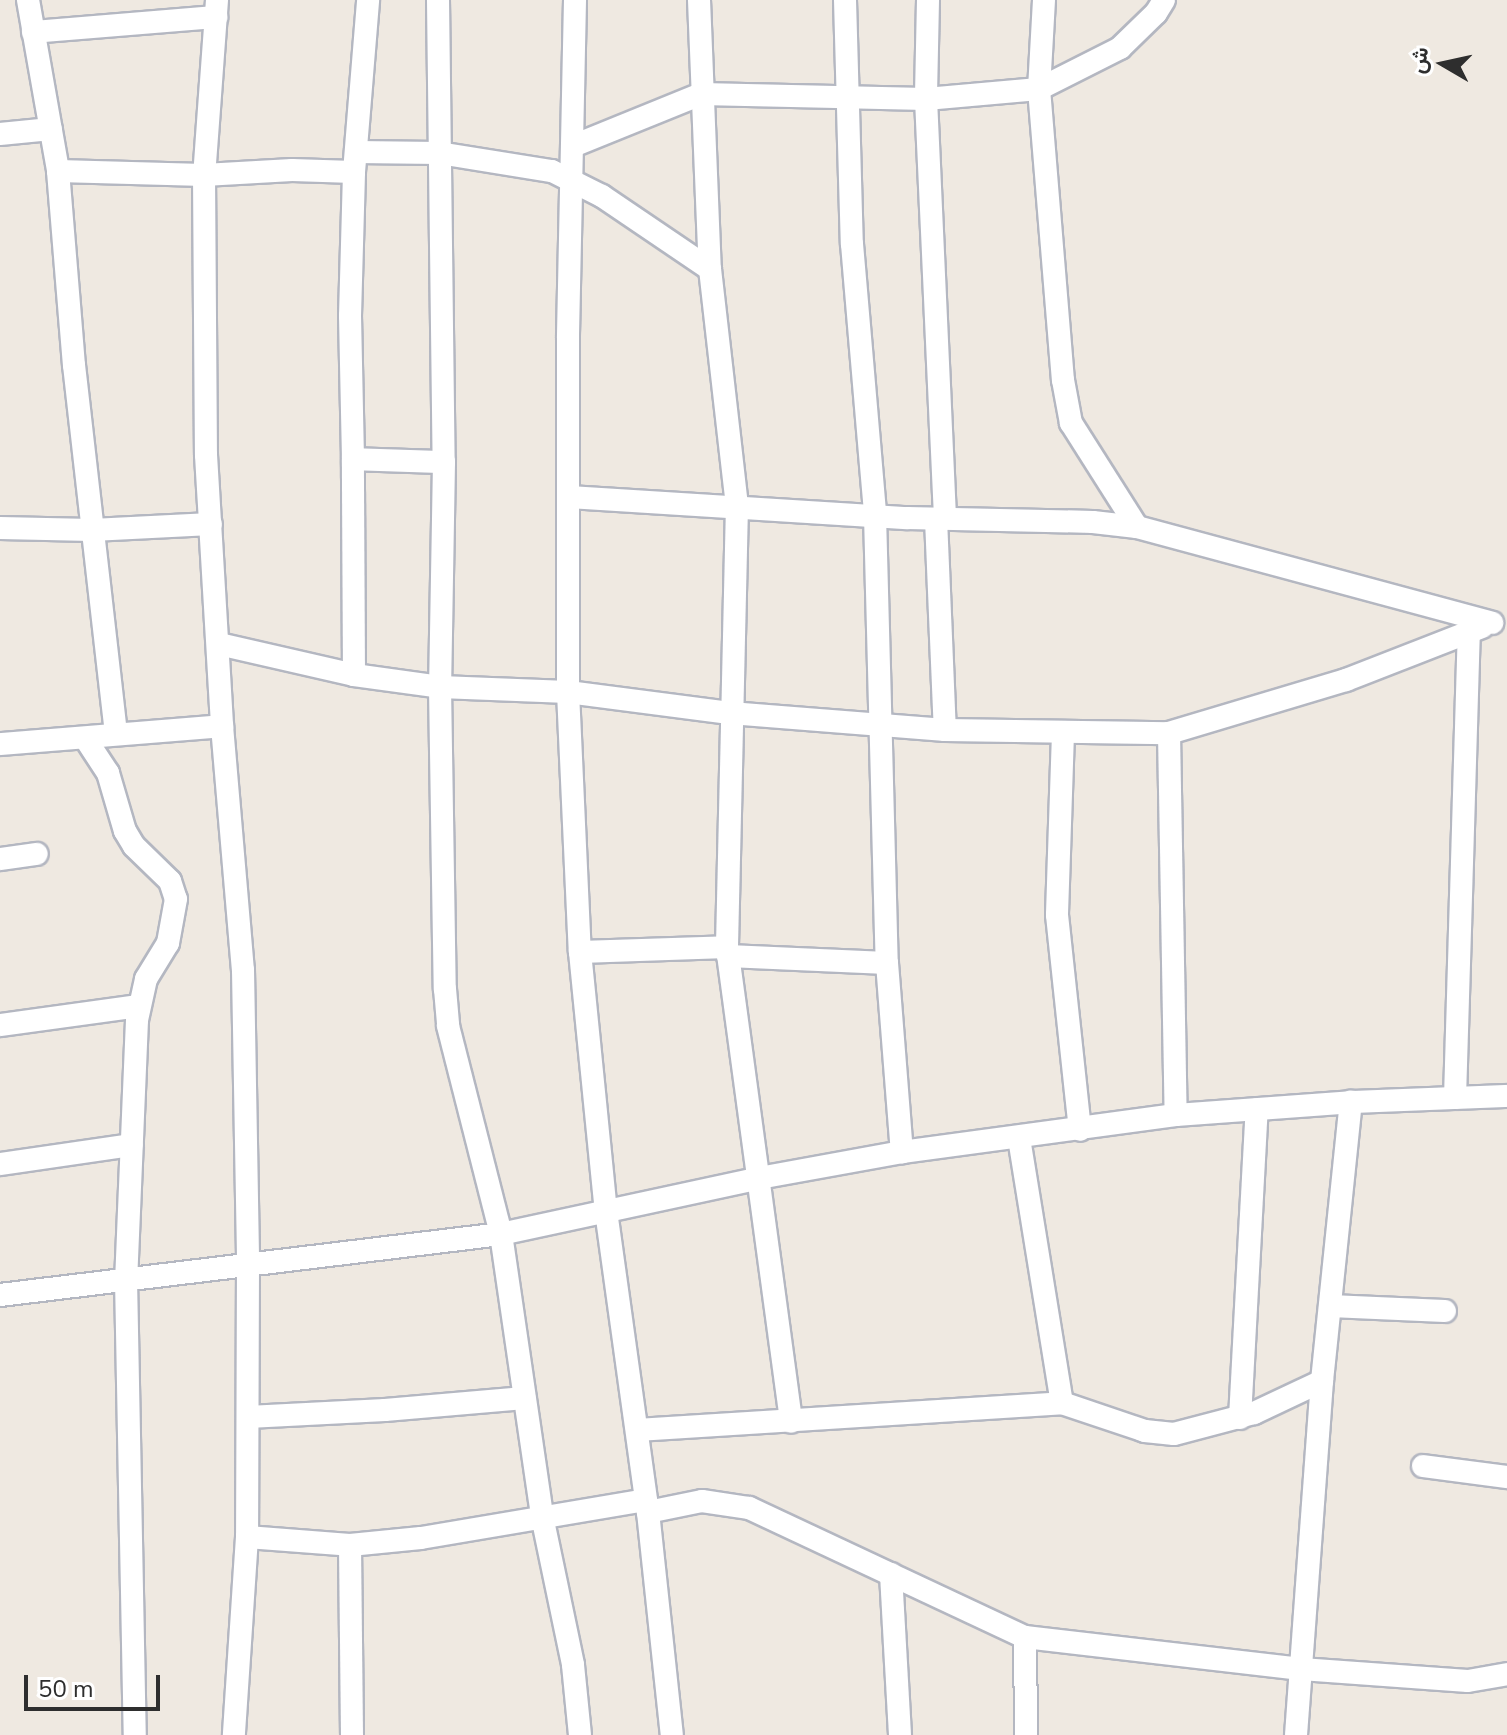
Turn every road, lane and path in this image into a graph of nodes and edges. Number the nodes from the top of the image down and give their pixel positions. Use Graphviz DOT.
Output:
graph roads {
  1 [pos="28,0"];
  2 [pos="368,0"];
  3 [pos="438,0"];
  4 [pos="575,0"];
  5 [pos="699,0"];
  6 [pos="845,0"];
  7 [pos="928,0"];
  8 [pos="1044,0"];
  9 [pos="1164,0"];
  10 [pos="216,9"];
  11 [pos="33,32"];
  12 [pos="1039,89"];
  13 [pos="701,94"];
  14 [pos="847,95"];
  15 [pos="926,99"];
  16 [pos="51,129"];
  17 [pos="0,134"];
  18 [pos="573,146"];
  19 [pos="439,153"];
  20 [pos="355,162"];
  21 [pos="58,171"];
  22 [pos="204,175"];
  23 [pos="573,180"];
  24 [pos="710,269"];
  25 [pos="353,459"];
  26 [pos="444,462"];
  27 [pos="569,497"];
  28 [pos="737,505"];
  29 [pos="875,515"];
  30 [pos="941,519"];
  31 [pos="211,524"];
  32 [pos="1137,527"];
  33 [pos="0,528"];
  34 [pos="92,530"];
  35 [pos="1500,624"];
  36 [pos="1469,632"];
  37 [pos="219,644"];
  38 [pos="354,675"];
  39 [pos="440,687"];
  40 [pos="568,692"];
  41 [pos="730,713"];
  42 [pos="880,724"];
  43 [pos="222,726"];
  44 [pos="945,730"];
  45 [pos="1063,733"];
  46 [pos="1169,733"];
  47 [pos="116,734"];
  48 [pos="85,738"];
  49 [pos="0,744"];
  50 [pos="37,854"];
  51 [pos="0,859"];
  52 [pos="580,952"];
  53 [pos="728,952"];
  54 [pos="887,963"];
  55 [pos="139,1006"];
  56 [pos="0,1025"];
  57 [pos="1507,1096"];
  58 [pos="1455,1098"];
  59 [pos="1351,1102"];
  60 [pos="1257,1109"];
  61 [pos="1176,1115"];
  62 [pos="1080,1130"];
  63 [pos="1019,1138"];
  64 [pos="132,1145"];
  65 [pos="902,1152"];
  66 [pos="0,1164"];
  67 [pos="759,1178"];
  68 [pos="606,1211"];
  69 [pos="501,1234"];
  70 [pos="248,1264"];
  71 [pos="126,1279"];
  72 [pos="0,1295"];
  73 [pos="1330,1306"];
  74 [pos="1445,1311"];
  75 [pos="1322,1381"];
  76 [pos="524,1398"];
  77 [pos="1062,1403"];
  78 [pos="248,1417"];
  79 [pos="1240,1418"];
  80 [pos="791,1422"];
  81 [pos="637,1430"];
  82 [pos="1423,1466"];
  83 [pos="1507,1477"];
  84 [pos="647,1506"];
  85 [pos="542,1516"];
  86 [pos="247,1537"];
  87 [pos="350,1545"];
  88 [pos="891,1574"];
  89 [pos="1025,1637"];
  90 [pos="1301,1669"];
  91 [pos="1507,1674"];
  92 [pos="135,1735"];
  93 [pos="234,1735"];
  94 [pos="352,1735"];
  95 [pos="580,1735"];
  96 [pos="672,1735"];
  97 [pos="900,1735"];
  98 [pos="1026,1735"];
  99 [pos="1296,1735"];
  1 -- 11 [label="street"];
  2 -- 20 [label="street"];
  3 -- 19 [label="street"];
  4 -- 18 [label="street"];
  5 -- 13 [label="street"];
  6 -- 14 [label="street"];
  7 -- 15 [label="street"];
  8 -- 12 [label="street"];
  9 -- 12 [label="street"];
  10 -- 11 [label="street"];
  10 -- 22 [label="street"];
  11 -- 16 [label="street"];
  12 -- 15 [label="street"];
  12 -- 32 [label="street"];
  13 -- 14 [label="street"];
  13 -- 18 [label="street"];
  13 -- 24 [label="street"];
  14 -- 15 [label="street"];
  14 -- 29 [label="street"];
  15 -- 30 [label="street"];
  16 -- 17 [label="street"];
  16 -- 21 [label="street"];
  18 -- 23 [label="street"];
  19 -- 20 [label="street"];
  19 -- 23 [label="street"];
  19 -- 26 [label="street"];
  20 -- 22 [label="street"];
  20 -- 25 [label="street"];
  21 -- 22 [label="street"];
  21 -- 34 [label="street"];
  22 -- 31 [label="street"];
  23 -- 24 [label="street"];
  23 -- 27 [label="street"];
  24 -- 28 [label="street"];
  25 -- 26 [label="street"];
  25 -- 38 [label="street"];
  26 -- 39 [label="street"];
  27 -- 28 [label="street"];
  27 -- 40 [label="street"];
  28 -- 29 [label="street"];
  28 -- 41 [label="street"];
  29 -- 30 [label="street"];
  29 -- 42 [label="street"];
  30 -- 32 [label="street"];
  30 -- 44 [label="street"];
  31 -- 34 [label="street"];
  31 -- 37 [label="street"];
  32 -- 35 [label="street"];
  33 -- 34 [label="street"];
  34 -- 47 [label="street"];
  35 -- 36 [label="street"];
  36 -- 46 [label="street"];
  36 -- 58 [label="street"];
  37 -- 38 [label="street"];
  37 -- 43 [label="street"];
  38 -- 39 [label="street"];
  39 -- 40 [label="street"];
  39 -- 69 [label="street"];
  40 -- 41 [label="street"];
  40 -- 52 [label="street"];
  41 -- 42 [label="street"];
  41 -- 53 [label="street"];
  42 -- 44 [label="street"];
  42 -- 54 [label="street"];
  43 -- 47 [label="street"];
  43 -- 70 [label="street"];
  44 -- 45 [label="street"];
  45 -- 46 [label="street"];
  45 -- 62 [label="street"];
  46 -- 61 [label="street"];
  47 -- 48 [label="street"];
  48 -- 49 [label="street"];
  48 -- 55 [label="street"];
  50 -- 51 [label="street"];
  52 -- 53 [label="street"];
  52 -- 68 [label="street"];
  53 -- 54 [label="street"];
  53 -- 67 [label="street"];
  54 -- 65 [label="street"];
  55 -- 56 [label="street"];
  55 -- 64 [label="street"];
  57 -- 58 [label="street"];
  58 -- 59 [label="street"];
  59 -- 60 [label="street"];
  59 -- 73 [label="street"];
  60 -- 61 [label="street"];
  60 -- 79 [label="street"];
  61 -- 62 [label="street"];
  62 -- 63 [label="street"];
  63 -- 65 [label="street"];
  63 -- 77 [label="street"];
  64 -- 66 [label="street"];
  64 -- 71 [label="street"];
  65 -- 67 [label="street"];
  67 -- 68 [label="street"];
  67 -- 80 [label="street"];
  68 -- 69 [label="street"];
  68 -- 81 [label="street"];
  69 -- 70 [label="street"];
  69 -- 76 [label="street"];
  70 -- 71 [label="street"];
  70 -- 78 [label="street"];
  71 -- 72 [label="street"];
  71 -- 92 [label="street"];
  73 -- 74 [label="street"];
  73 -- 75 [label="street"];
  75 -- 79 [label="street"];
  75 -- 90 [label="street"];
  76 -- 78 [label="street"];
  76 -- 85 [label="street"];
  77 -- 79 [label="street"];
  77 -- 80 [label="street"];
  78 -- 86 [label="street"];
  80 -- 81 [label="street"];
  81 -- 84 [label="street"];
  82 -- 83 [label="street"];
  84 -- 85 [label="street"];
  84 -- 88 [label="street"];
  84 -- 96 [label="street"];
  85 -- 87 [label="street"];
  85 -- 95 [label="street"];
  86 -- 87 [label="street"];
  86 -- 93 [label="street"];
  87 -- 94 [label="street"];
  88 -- 89 [label="street"];
  88 -- 97 [label="street"];
  89 -- 90 [label="street"];
  89 -- 98 [label="street"];
  90 -- 91 [label="street"];
  90 -- 99 [label="street"];
}
